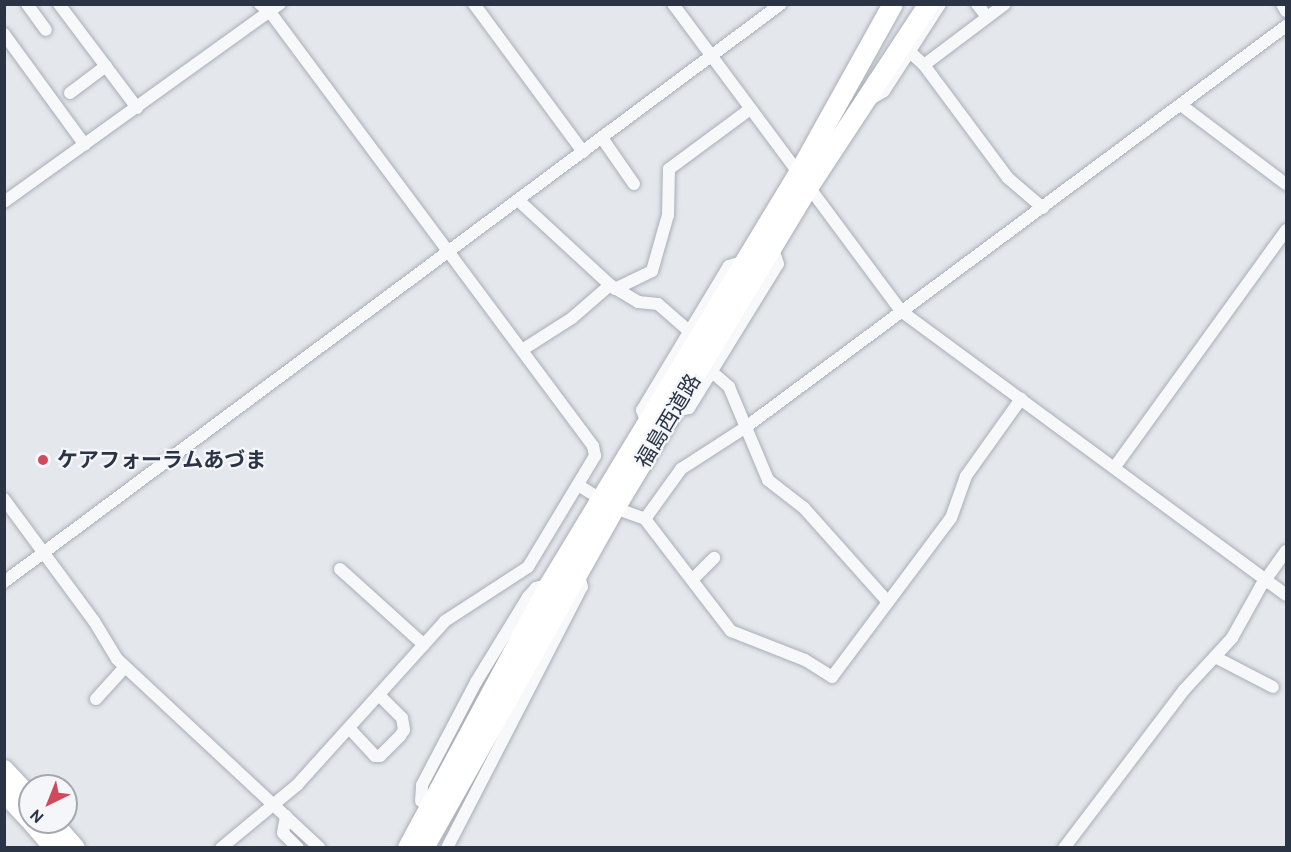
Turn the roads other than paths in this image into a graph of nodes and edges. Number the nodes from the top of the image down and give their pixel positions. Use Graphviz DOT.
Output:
graph roads {
  1 [pos="59,4"];
  2 [pos="280,4"];
  3 [pos="474,4"];
  4 [pos="673,4"];
  5 [pos="781,4"];
  6 [pos="929,4"];
  7 [pos="940,4"];
  8 [pos="977,4"];
  9 [pos="1005,4"];
  10 [pos="1282,4"];
  11 [pos="31,6"];
  12 [pos="884,6"];
  13 [pos="265,8"];
  14 [pos="1287,11"];
  15 [pos="987,17"];
  16 [pos="1287,26"];
  17 [pos="46,30"];
  18 [pos="4,34"];
  19 [pos="910,52"];
  20 [pos="711,57"];
  21 [pos="924,65"];
  22 [pos="106,66"];
  23 [pos="70,93"];
  24 [pos="866,101"];
  25 [pos="1181,105"];
  26 [pos="137,108"];
  27 [pos="750,109"];
  28 [pos="602,138"];
  29 [pos="85,145"];
  30 [pos="583,152"];
  31 [pos="804,181"];
  32 [pos="634,183"];
  33 [pos="1287,184"];
  34 [pos="518,200"];
  35 [pos="4,202"];
  36 [pos="1043,208"];
  37 [pos="1287,230"];
  38 [pos="772,247"];
  39 [pos="447,251"];
  40 [pos="745,261"];
  41 [pos="612,287"];
  42 [pos="901,311"];
  43 [pos="690,332"];
  44 [pos="522,350"];
  45 [pos="712,372"];
  46 [pos="1021,399"];
  47 [pos="674,411"];
  48 [pos="647,423"];
  49 [pos="746,427"];
  50 [pos="1114,468"];
  51 [pos="578,485"];
  52 [pos="4,499"];
  53 [pos="608,503"];
  54 [pos="645,519"];
  55 [pos="1287,551"];
  56 [pos="45,553"];
  57 [pos="714,558"];
  58 [pos="340,569"];
  59 [pos="578,571"];
  60 [pos="693,579"];
  61 [pos="1266,580"];
  62 [pos="4,582"];
  63 [pos="550,584"];
  64 [pos="1287,595"];
  65 [pos="888,602"];
  66 [pos="424,645"];
  67 [pos="1217,658"];
  68 [pos="525,664"];
  69 [pos="125,667"];
  70 [pos="495,682"];
  71 [pos="1274,687"];
  72 [pos="379,695"];
  73 [pos="96,699"];
  74 [pos="349,728"];
  75 [pos="4,770"];
  76 [pos="18,785"];
  77 [pos="4,792"];
  78 [pos="421,801"];
  79 [pos="274,806"];
  80 [pos="18,807"];
  81 [pos="286,816"];
  82 [pos="43,834"];
  83 [pos="63,834"];
  84 [pos="227,845"];
  85 [pos="55,848"];
  86 [pos="75,848"];
  87 [pos="298,848"];
  88 [pos="320,848"];
  89 [pos="397,848"];
  90 [pos="408,848"];
  91 [pos="424,848"];
  92 [pos="437,848"];
  93 [pos="447,848"];
  94 [pos="1064,848"];
  1 -- 22 [label="street"];
  2 -- 13 [label="street"];
  3 -- 30 [label="street"];
  4 -- 20 [label="street"];
  5 -- 20 [label="street"];
  6 -- 24 [label="highway, 福島西道路"];
  7 -- 19 [label="street"];
  8 -- 15 [label="street"];
  9 -- 15 [label="street"];
  10 -- 14 [label="street"];
  11 -- 17 [label="street"];
  12 -- 31 [label="highway, 福島西道路"];
  13 -- 26 [label="street"];
  13 -- 39 [label="street"];
  15 -- 21 [label="street"];
  16 -- 25 [label="street"];
  18 -- 29 [label="street"];
  19 -- 21 [label="street"];
  19 -- 24 [label="street"];
  20 -- 27 [label="street"];
  20 -- 28 [label="street"];
  21 -- 36 [label="street"];
  22 -- 23 [label="street"];
  22 -- 26 [label="street"];
  24 -- 31 [label="highway, 福島西道路"];
  25 -- 33 [label="street"];
  25 -- 36 [label="street"];
  26 -- 29 [label="street"];
  27 -- 31 [label="street"];
  27 -- 41 [label="street"];
  28 -- 30 [label="street"];
  28 -- 32 [label="street"];
  29 -- 35 [label="street"];
  30 -- 34 [label="street"];
  31 -- 38 [label="highway, 福島西道路"];
  31 -- 40 [label="highway, 福島西道路"];
  31 -- 42 [label="street"];
  34 -- 39 [label="street"];
  34 -- 41 [label="street"];
  36 -- 42 [label="street"];
  37 -- 50 [label="street"];
  38 -- 45 [label="street"];
  38 -- 47 [label="highway, 福島西道路"];
  39 -- 44 [label="street"];
  39 -- 56 [label="street"];
  40 -- 43 [label="street"];
  40 -- 48 [label="highway, 福島西道路"];
  41 -- 43 [label="street"];
  41 -- 44 [label="street"];
  42 -- 46 [label="street"];
  42 -- 49 [label="street"];
  43 -- 48 [label="street"];
  44 -- 51 [label="street"];
  45 -- 47 [label="street"];
  45 -- 49 [label="street"];
  46 -- 50 [label="street"];
  46 -- 65 [label="street"];
  47 -- 53 [label="highway, 福島西道路"];
  48 -- 53 [label="highway, 福島西道路"];
  49 -- 54 [label="street"];
  49 -- 65 [label="street"];
  50 -- 61 [label="street"];
  51 -- 53 [label="street"];
  51 -- 66 [label="street"];
  52 -- 56 [label="street"];
  53 -- 54 [label="street"];
  53 -- 59 [label="highway, 福島西道路"];
  53 -- 63 [label="highway, 福島西道路"];
  54 -- 60 [label="street"];
  55 -- 61 [label="street"];
  56 -- 62 [label="street"];
  56 -- 69 [label="street"];
  57 -- 60 [label="street"];
  58 -- 66 [label="street"];
  59 -- 68 [label="highway, 福島西道路"];
  59 -- 93 [label="street"];
  60 -- 65 [label="street"];
  61 -- 64 [label="street"];
  61 -- 67 [label="street"];
  63 -- 70 [label="highway, 福島西道路"];
  63 -- 78 [label="street"];
  66 -- 72 [label="street"];
  67 -- 71 [label="street"];
  67 -- 94 [label="street"];
  68 -- 91 [label="highway, 福島西道路"];
  68 -- 92 [label="highway"];
  69 -- 73 [label="street"];
  69 -- 79 [label="street"];
  70 -- 78 [label="highway"];
  70 -- 90 [label="highway, 福島西道路"];
  72 -- 74 [label="street"];
  72 -- 74 [label="street"];
  74 -- 79 [label="street"];
  75 -- 76 [label="highway"];
  77 -- 80 [label="highway"];
  78 -- 89 [label="highway"];
  79 -- 81 [label="street"];
  79 -- 84 [label="street"];
  81 -- 87 [label="street"];
  81 -- 88 [label="street"];
  82 -- 85 [label="highway"];
  83 -- 86 [label="highway"];
}
